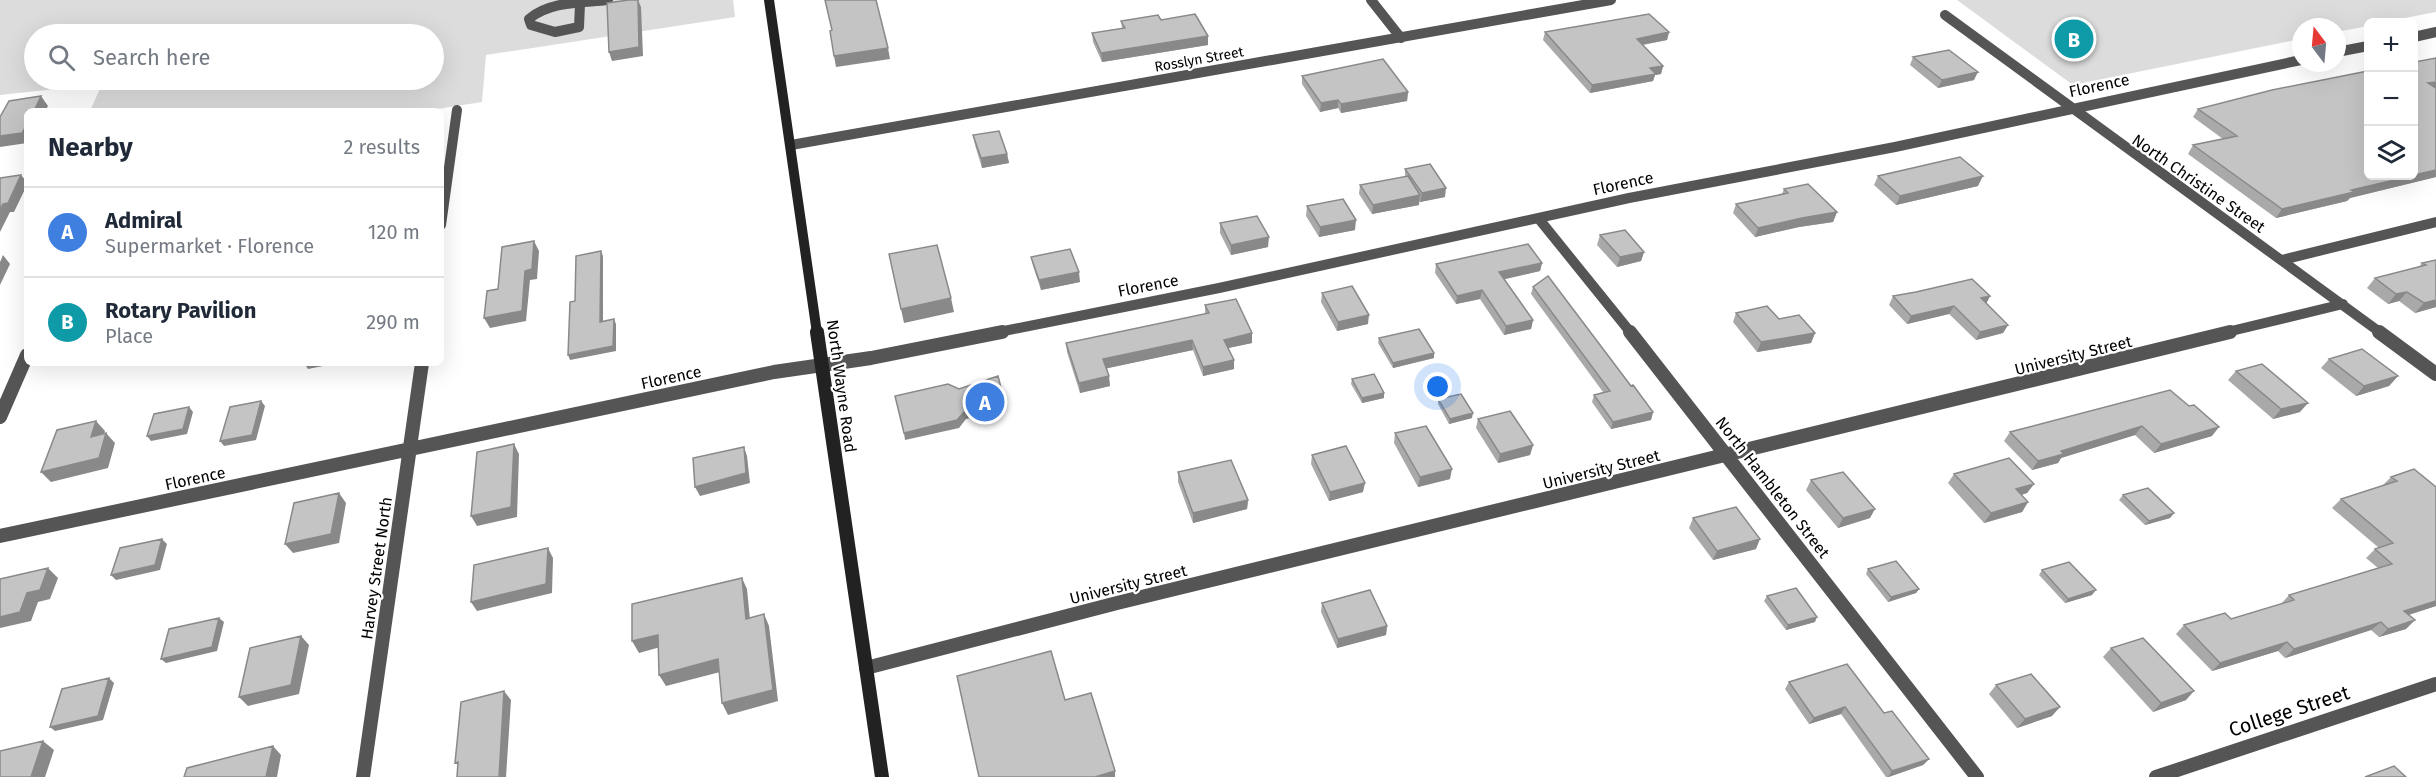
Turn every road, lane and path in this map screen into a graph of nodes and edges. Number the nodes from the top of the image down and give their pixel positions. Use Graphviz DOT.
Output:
graph roads {
  1 [pos="608,0"];
  2 [pos="769,0"];
  3 [pos="1371,0"];
  4 [pos="1611,0"];
  5 [pos="580,4"];
  6 [pos="1945,15"];
  7 [pos="2436,32"];
  8 [pos="2418,36"];
  9 [pos="1401,38"];
  10 [pos="2364,47"];
  11 [pos="2346,50"];
  12 [pos="2292,62"];
  13 [pos="2069,109"];
  14 [pos="457,110"];
  15 [pos="791,145"];
  16 [pos="444,203"];
  17 [pos="1539,219"];
  18 [pos="2436,222"];
  19 [pos="2282,260"];
  20 [pos="2343,304"];
  21 [pos="24,362"];
  22 [pos="823,365"];
  23 [pos="422,366"];
  24 [pos="2436,374"];
  25 [pos="0,417"];
  26 [pos="410,449"];
  27 [pos="1726,456"];
  28 [pos="0,536"];
  29 [pos="866,668"];
  30 [pos="2436,684"];
  31 [pos="363,777"];
  32 [pos="882,777"];
  33 [pos="1977,777"];
  34 [pos="2156,777"];
  1 -- 5 [label="street"];
  2 -- 15 [label="main road, North Wayne Road"];
  3 -- 9 [label="street"];
  4 -- 9 [label="street, Rosslyn Street"];
  5 -- 5 [label="street"];
  6 -- 13 [label="street, North Christine Street"];
  7 -- 8 [label="street"];
  9 -- 15 [label="street, Rosslyn Street"];
  10 -- 11 [label="street"];
  12 -- 13 [label="street, Florence"];
  13 -- 17 [label="street, Florence"];
  13 -- 19 [label="street, North Christine Street"];
  14 -- 16 [label="street"];
  15 -- 22 [label="main road, North Wayne Road"];
  17 -- 22 [label="street, Florence"];
  17 -- 27 [label="street, North Hambleton Street"];
  18 -- 19 [label="street"];
  19 -- 20 [label="street, North Christine Street"];
  20 -- 24 [label="street, North Christine Street"];
  20 -- 27 [label="street, University Street"];
  21 -- 25 [label="street"];
  22 -- 26 [label="street, Florence"];
  22 -- 29 [label="main road, North Wayne Road"];
  23 -- 26 [label="street, Harvey Street North"];
  26 -- 28 [label="street, Florence"];
  26 -- 31 [label="street, Harvey Street North"];
  27 -- 29 [label="street, University Street"];
  27 -- 33 [label="street, North Hambleton Street"];
  29 -- 32 [label="main road, North Wayne Road"];
  30 -- 34 [label="street, College Street"];
}
